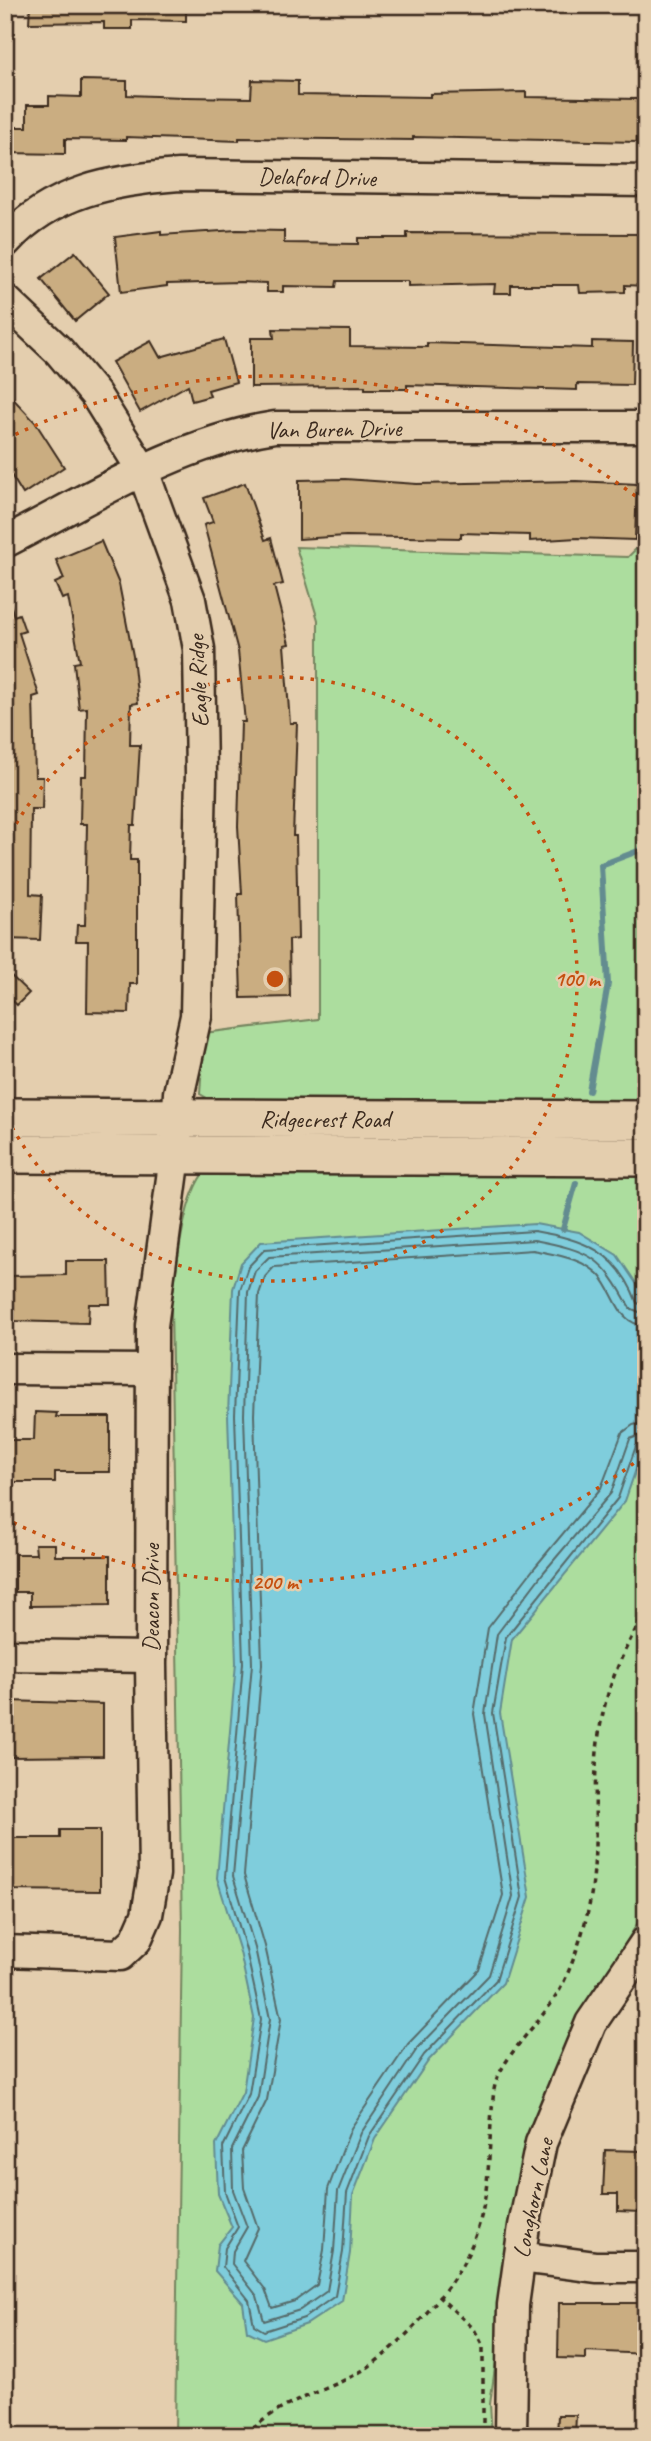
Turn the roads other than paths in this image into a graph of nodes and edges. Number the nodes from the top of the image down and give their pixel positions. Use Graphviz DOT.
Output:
graph roads {
  1 [pos="646,181"];
  2 [pos="5,242"];
  3 [pos="5,300"];
  4 [pos="646,428"];
  5 [pos="143,471"];
  6 [pos="5,542"];
  7 [pos="5,1117"];
  8 [pos="176,1119"];
  9 [pos="646,1120"];
  10 [pos="5,1154"];
  11 [pos="175,1156"];
  12 [pos="646,1157"];
  13 [pos="5,1369"];
  14 [pos="152,1370"];
  15 [pos="5,1655"];
  16 [pos="151,1657"];
  17 [pos="646,1942"];
  18 [pos="5,1951"];
  19 [pos="520,2256"];
  20 [pos="646,2267"];
  21 [pos="511,2436"];
  1 -- 2 [label="street, Delaford Drive"];
  3 -- 5 [label="street, Eagle Ridge"];
  4 -- 5 [label="street, Van Buren Drive"];
  5 -- 6 [label="street, Van Buren Drive"];
  5 -- 8 [label="street, Eagle Ridge"];
  7 -- 8 [label="main road, Ridgecrest Road"];
  8 -- 9 [label="main road, Ridgecrest Road"];
  8 -- 11 [label="street, Deacon Drive"];
  10 -- 11 [label="main road, Ridgecrest Road"];
  11 -- 12 [label="main road, Ridgecrest Road"];
  11 -- 14 [label="street, Deacon Drive"];
  13 -- 14 [label="street"];
  14 -- 16 [label="street, Deacon Drive"];
  15 -- 16 [label="street"];
  16 -- 18 [label="street, Deacon Drive"];
  17 -- 19 [label="street, Longhorn Lane"];
  19 -- 20 [label="street"];
  19 -- 21 [label="street, Longhorn Lane"];
}
